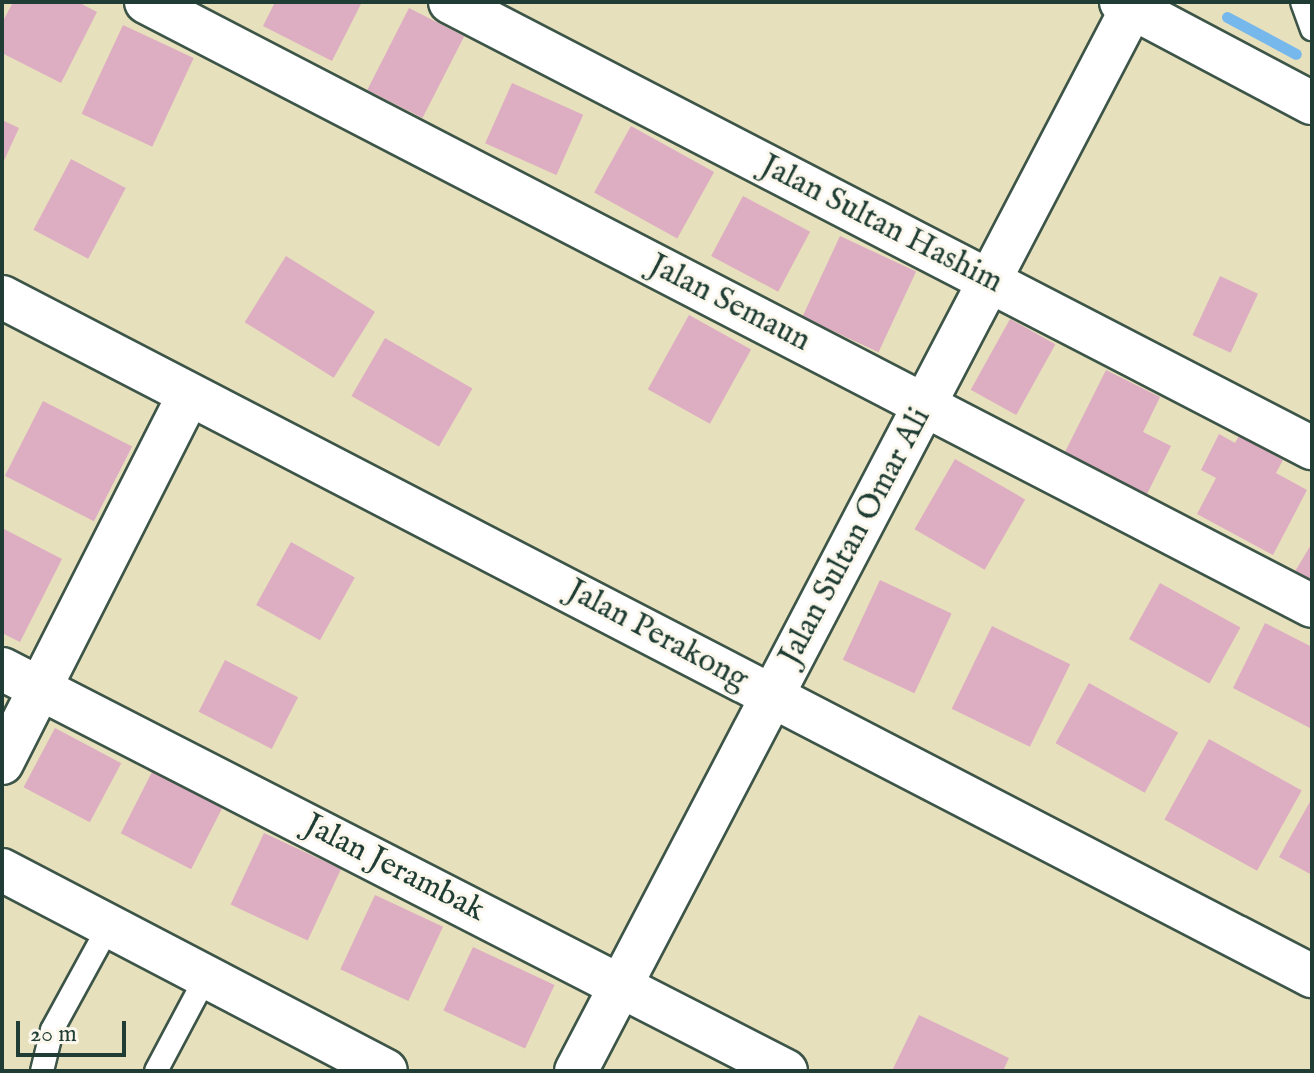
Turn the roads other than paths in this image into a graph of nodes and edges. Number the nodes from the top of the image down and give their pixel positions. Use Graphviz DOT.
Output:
graph roads {
  1 [pos="146,2"];
  2 [pos="450,2"];
  3 [pos="1302,2"];
  4 [pos="1130,4"];
  5 [pos="1312,29"];
  6 [pos="1309,94"];
  7 [pos="989,281"];
  8 [pos="2,297"];
  9 [pos="188,396"];
  10 [pos="925,404"];
  11 [pos="1312,448"];
  12 [pos="1312,606"];
  13 [pos="2,669"];
  14 [pos="40,689"];
  15 [pos="772,696"];
  16 [pos="2,763"];
  17 [pos="2,870"];
  18 [pos="109,926"];
  19 [pos="1312,976"];
  20 [pos="206,977"];
  21 [pos="621,985"];
  22 [pos="42,1071"];
  23 [pos="156,1071"];
  24 [pos="386,1071"];
  25 [pos="576,1071"];
  26 [pos="786,1071"];
  1 -- 10 [label="street, Jalan Semaun"];
  2 -- 7 [label="street, Jalan Sultan Hashim"];
  3 -- 5 [label="lane"];
  4 -- 6 [label="street"];
  4 -- 7 [label="street, Jalan Sultan Omar Ali"];
  7 -- 10 [label="street, Jalan Sultan Omar Ali"];
  7 -- 11 [label="street, Jalan Sultan Hashim"];
  8 -- 9 [label="street, Jalan Perakong"];
  9 -- 14 [label="street"];
  9 -- 15 [label="street, Jalan Perakong"];
  10 -- 12 [label="street, Jalan Semaun"];
  10 -- 15 [label="street, Jalan Sultan Omar Ali"];
  13 -- 14 [label="street, Jalan Jerambak"];
  14 -- 16 [label="street"];
  14 -- 21 [label="street, Jalan Jerambak"];
  15 -- 19 [label="street, Jalan Perakong"];
  15 -- 21 [label="street, Jalan Sultan Omar Ali"];
  17 -- 18 [label="street"];
  18 -- 20 [label="street"];
  18 -- 22 [label="lane"];
  20 -- 23 [label="lane"];
  20 -- 24 [label="street"];
  21 -- 25 [label="street, Jalan Sultan Omar Ali"];
  21 -- 26 [label="street, Jalan Jerambak"];
}
